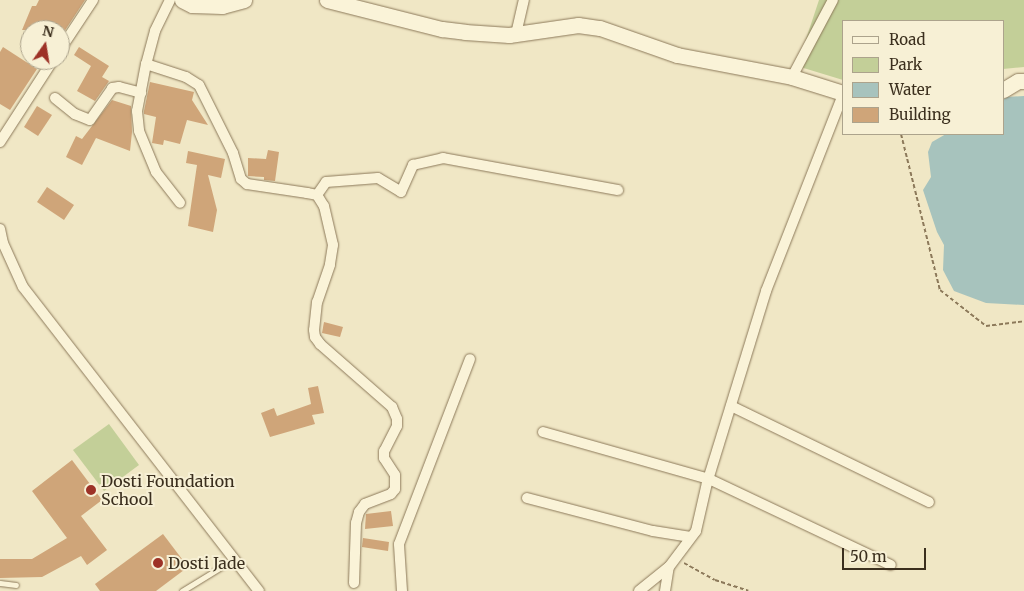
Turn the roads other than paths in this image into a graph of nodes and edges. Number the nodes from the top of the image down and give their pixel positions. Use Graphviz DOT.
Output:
graph roads {
  1 [pos="92,0"];
  2 [pos="170,0"];
  3 [pos="182,0"];
  4 [pos="244,0"];
  5 [pos="524,0"];
  6 [pos="833,0"];
  7 [pos="332,1"];
  8 [pos="70,34"];
  9 [pos="516,34"];
  10 [pos="146,64"];
  11 [pos="47,70"];
  12 [pos="792,77"];
  13 [pos="1024,81"];
  14 [pos="1004,89"];
  15 [pos="140,93"];
  16 [pos="842,94"];
  17 [pos="842,97"];
  18 [pos="55,98"];
  19 [pos="0,142"];
  20 [pos="618,190"];
  21 [pos="317,195"];
  22 [pos="180,203"];
  23 [pos="0,229"];
  24 [pos="470,359"];
  25 [pos="730,406"];
  26 [pos="543,432"];
  27 [pos="709,479"];
  28 [pos="527,498"];
  29 [pos="929,502"];
  30 [pos="692,537"];
  31 [pos="234,559"];
  32 [pos="672,562"];
  33 [pos="891,565"];
  34 [pos="0,583"];
  35 [pos="354,584"];
  36 [pos="16,585"];
  37 [pos="182,591"];
  38 [pos="259,591"];
  39 [pos="402,591"];
  40 [pos="639,591"];
  41 [pos="665,591"];
  1 -- 8 [label="street"];
  2 -- 10 [label="street"];
  3 -- 4 [label="street"];
  5 -- 9 [label="street"];
  6 -- 12 [label="street"];
  7 -- 9 [label="street"];
  9 -- 12 [label="street"];
  10 -- 15 [label="street"];
  10 -- 21 [label="street"];
  11 -- 19 [label="street"];
  12 -- 16 [label="street"];
  13 -- 14 [label="street"];
  15 -- 18 [label="street"];
  15 -- 22 [label="street"];
  17 -- 25 [label="street"];
  20 -- 21 [label="street"];
  21 -- 35 [label="street"];
  23 -- 31 [label="street"];
  24 -- 39 [label="street"];
  25 -- 27 [label="street"];
  25 -- 29 [label="street"];
  26 -- 27 [label="street"];
  27 -- 30 [label="street"];
  27 -- 33 [label="street"];
  28 -- 30 [label="street"];
  30 -- 32 [label="street"];
  31 -- 37 [label="lane"];
  31 -- 38 [label="street"];
  32 -- 40 [label="street"];
  32 -- 41 [label="street"];
  34 -- 36 [label="lane"];
}
